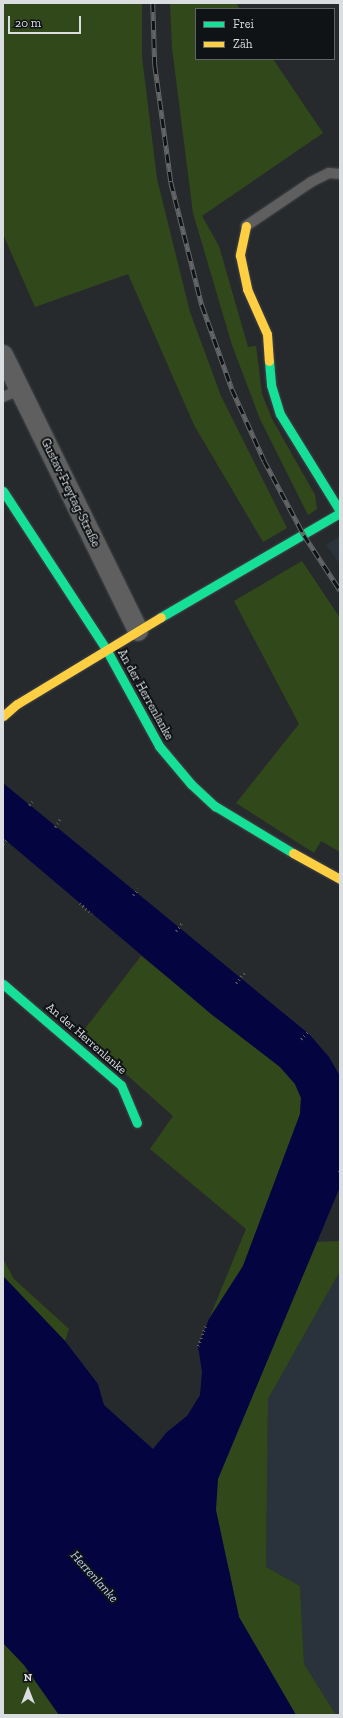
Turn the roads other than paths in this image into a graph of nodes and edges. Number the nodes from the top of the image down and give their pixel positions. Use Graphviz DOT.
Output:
graph roads {
  1 [pos="340,174"];
  2 [pos="246,226"];
  3 [pos="3,355"];
  4 [pos="11,393"];
  5 [pos="3,491"];
  6 [pos="340,512"];
  7 [pos="138,631"];
  8 [pos="106,649"];
  9 [pos="3,716"];
  10 [pos="340,879"];
  11 [pos="3,984"];
  12 [pos="137,1124"];
  1 -- 2 [label="lane"];
  2 -- 6 [label="street"];
  3 -- 4 [label="street, Gustav-Freytag-Straße"];
  4 -- 7 [label="street, Gustav-Freytag-Straße"];
  5 -- 8 [label="street"];
  6 -- 7 [label="street"];
  7 -- 8 [label="street"];
  8 -- 9 [label="street, An der Herrenlanke"];
  8 -- 10 [label="street, An der Herrenlanke"];
  11 -- 12 [label="street, An der Herrenlanke"];
}
